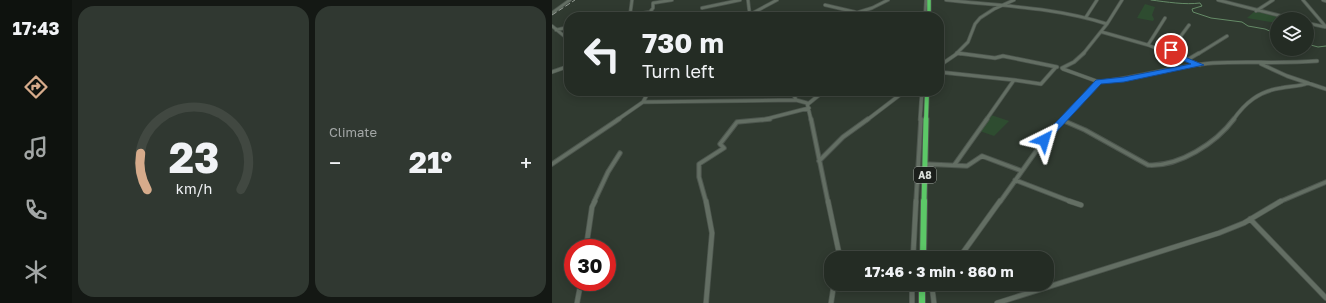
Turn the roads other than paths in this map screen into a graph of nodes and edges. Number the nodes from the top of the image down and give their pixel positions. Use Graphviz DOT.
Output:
graph roads {
  1 [pos="570,0"];
  2 [pos="632,0"];
  3 [pos="672,0"];
  4 [pos="740,0"];
  5 [pos="748,0"];
  6 [pos="777,0"];
  7 [pos="888,0"];
  8 [pos="926,0"];
  9 [pos="929,0"];
  10 [pos="946,0"];
  11 [pos="990,0"];
  12 [pos="1014,0"];
  13 [pos="1097,0"];
  14 [pos="1122,0"];
  15 [pos="1218,0"];
  16 [pos="1273,0"];
  17 [pos="1303,0"];
  18 [pos="1322,0"];
  19 [pos="971,1"];
  20 [pos="1326,1"];
  21 [pos="985,4"];
  22 [pos="825,5"];
  23 [pos="998,6"];
  24 [pos="702,8"];
  25 [pos="864,10"];
  26 [pos="1256,11"];
  27 [pos="630,12"];
  28 [pos="650,12"];
  29 [pos="750,12"];
  30 [pos="757,12"];
  31 [pos="852,12"];
  32 [pos="859,12"];
  33 [pos="925,12"];
  34 [pos="929,12"];
  35 [pos="552,13"];
  36 [pos="1270,14"];
  37 [pos="1086,17"];
  38 [pos="1165,18"];
  39 [pos="1107,24"];
  40 [pos="1314,24"];
  41 [pos="1189,25"];
  42 [pos="552,26"];
  43 [pos="1326,27"];
  44 [pos="564,28"];
  45 [pos="556,30"];
  46 [pos="1102,32"];
  47 [pos="564,36"];
  48 [pos="1227,36"];
  49 [pos="1148,45"];
  50 [pos="1169,52"];
  51 [pos="956,53"];
  52 [pos="1186,60"];
  53 [pos="1318,61"];
  54 [pos="1260,63"];
  55 [pos="944,64"];
  56 [pos="1201,65"];
  57 [pos="1056,67"];
  58 [pos="564,68"];
  59 [pos="1062,68"];
  60 [pos="552,72"];
  61 [pos="944,73"];
  62 [pos="1014,80"];
  63 [pos="1099,82"];
  64 [pos="1308,83"];
  65 [pos="1326,89"];
  66 [pos="647,96"];
  67 [pos="794,96"];
  68 [pos="819,96"];
  69 [pos="898,96"];
  70 [pos="922,96"];
  71 [pos="926,96"];
  72 [pos="796,100"];
  73 [pos="643,102"];
  74 [pos="809,106"];
  75 [pos="1062,120"];
  76 [pos="620,153"];
  77 [pos="819,161"];
  78 [pos="552,164"];
  79 [pos="925,164"];
  80 [pos="955,164"];
  81 [pos="1022,171"];
  82 [pos="1015,180"];
  83 [pos="1326,182"];
  84 [pos="1081,205"];
  85 [pos="1250,219"];
  86 [pos="587,239"];
  87 [pos="837,251"];
  88 [pos="913,251"];
  89 [pos="923,251"];
  90 [pos="964,251"];
  91 [pos="579,291"];
  92 [pos="833,291"];
  93 [pos="912,291"];
  94 [pos="922,291"];
  95 [pos="933,291"];
  96 [pos="1326,298"];
  97 [pos="577,303"];
  98 [pos="706,303"];
  99 [pos="830,303"];
  100 [pos="912,303"];
  101 [pos="922,303"];
  102 [pos="934,303"];
  103 [pos="997,303"];
  1 -- 35 [label="street"];
  2 -- 27 [label="street"];
  3 -- 28 [label="street"];
  4 -- 24 [label="street"];
  5 -- 29 [label="street"];
  6 -- 30 [label="street"];
  7 -- 25 [label="street"];
  8 -- 33 [label="street"];
  9 -- 34 [label="highway"];
  10 -- 19 [label="street"];
  11 -- 21 [label="street"];
  12 -- 23 [label="street"];
  13 -- 37 [label="street"];
  14 -- 39 [label="street"];
  15 -- 26 [label="street"];
  16 -- 26 [label="street"];
  17 -- 43 [label="street"];
  18 -- 20 [label="street"];
  19 -- 21 [label="street"];
  21 -- 23 [label="street"];
  22 -- 31 [label="street"];
  23 -- 37 [label="street"];
  23 -- 51 [label="street"];
  25 -- 32 [label="street"];
  26 -- 36 [label="street"];
  37 -- 39 [label="street"];
  38 -- 49 [label="street"];
  39 -- 46 [label="street"];
  40 -- 43 [label="street"];
  41 -- 50 [label="street"];
  42 -- 45 [label="street"];
  44 -- 45 [label="street"];
  45 -- 47 [label="street"];
  46 -- 49 [label="street"];
  46 -- 59 [label="street"];
  48 -- 52 [label="street"];
  49 -- 50 [label="street"];
  50 -- 52 [label="street"];
  51 -- 55 [label="street"];
  51 -- 57 [label="street"];
  52 -- 56 [label="street"];
  53 -- 54 [label="street"];
  54 -- 56 [label="street"];
  54 -- 64 [label="street"];
  56 -- 63 [label="street"];
  57 -- 59 [label="street"];
  57 -- 62 [label="street"];
  58 -- 60 [label="street"];
  59 -- 63 [label="street"];
  61 -- 62 [label="street"];
  62 -- 80 [label="street"];
  63 -- 75 [label="street"];
  64 -- 65 [label="street"];
  64 -- 75 [label="street"];
  66 -- 73 [label="street"];
  67 -- 72 [label="street"];
  68 -- 74 [label="street"];
  69 -- 77 [label="street"];
  70 -- 88 [label="street"];
  71 -- 79 [label="highway, A8"];
  72 -- 73 [label="street"];
  72 -- 74 [label="street"];
  73 -- 78 [label="street"];
  74 -- 77 [label="street"];
  74 -- 98 [label="street"];
  75 -- 81 [label="street"];
  76 -- 86 [label="street"];
  77 -- 87 [label="street"];
  79 -- 80 [label="street"];
  79 -- 89 [label="highway, A8"];
  80 -- 81 [label="street"];
  81 -- 82 [label="street"];
  82 -- 84 [label="street"];
  82 -- 90 [label="street"];
  83 -- 85 [label="street"];
  85 -- 96 [label="street"];
  85 -- 103 [label="street"];
  91 -- 97 [label="street"];
  92 -- 99 [label="street"];
  93 -- 100 [label="street"];
  94 -- 101 [label="highway"];
  95 -- 102 [label="street"];
}
